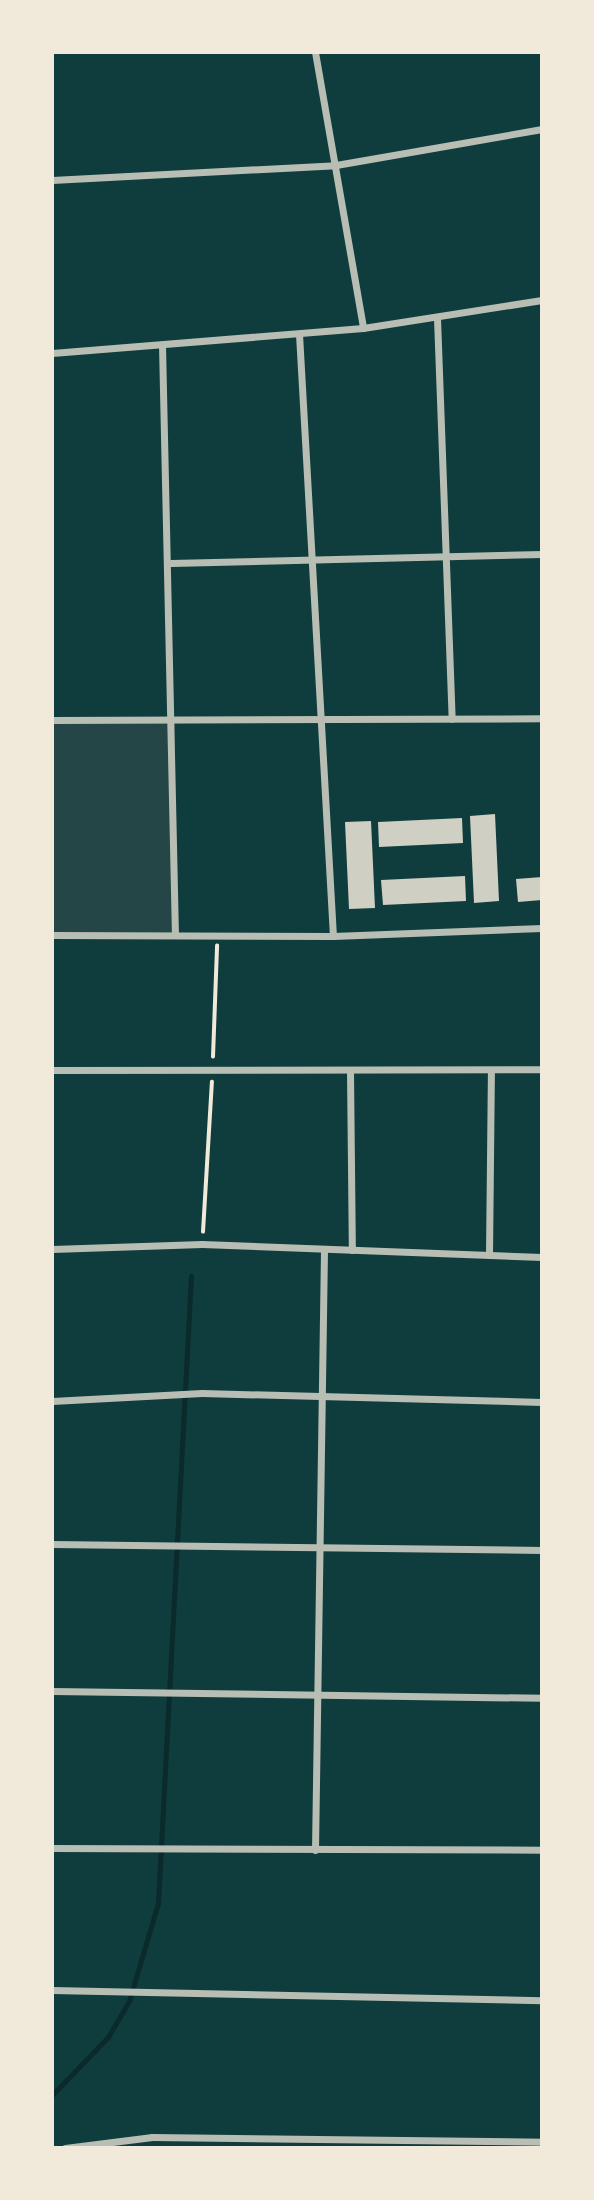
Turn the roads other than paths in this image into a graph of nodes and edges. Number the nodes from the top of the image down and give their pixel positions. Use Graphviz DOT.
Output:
graph roads {
  1 [pos="315,52"];
  2 [pos="541,130"];
  3 [pos="335,164"];
  4 [pos="52,180"];
  5 [pos="541,300"];
  6 [pos="437,318"];
  7 [pos="363,328"];
  8 [pos="299,334"];
  9 [pos="162,345"];
  10 [pos="52,353"];
  11 [pos="541,554"];
  12 [pos="448,555"];
  13 [pos="313,558"];
  14 [pos="171,563"];
  15 [pos="541,718"];
  16 [pos="452,719"];
  17 [pos="52,720"];
  18 [pos="320,721"];
  19 [pos="175,722"];
  20 [pos="541,928"];
  21 [pos="52,934"];
  22 [pos="175,934"];
  23 [pos="333,936"];
  24 [pos="541,1069"];
  25 [pos="52,1070"];
  26 [pos="491,1070"];
  27 [pos="350,1071"];
  28 [pos="52,1249"];
  29 [pos="324,1249"];
  30 [pos="352,1250"];
  31 [pos="489,1255"];
  32 [pos="541,1257"];
  33 [pos="322,1395"];
  34 [pos="52,1401"];
  35 [pos="541,1402"];
  36 [pos="52,1544"];
  37 [pos="319,1546"];
  38 [pos="541,1550"];
  39 [pos="52,1691"];
  40 [pos="319,1691"];
  41 [pos="541,1698"];
  42 [pos="52,1848"];
  43 [pos="315,1850"];
  44 [pos="541,1850"];
  45 [pos="52,1990"];
  46 [pos="541,2000"];
  47 [pos="541,2142"];
  48 [pos="359,2143"];
  49 [pos="65,2147"];
  1 -- 3 [label="street"];
  2 -- 3 [label="street"];
  3 -- 4 [label="street"];
  3 -- 7 [label="street"];
  5 -- 6 [label="street"];
  6 -- 7 [label="street"];
  6 -- 12 [label="street"];
  7 -- 8 [label="street"];
  8 -- 9 [label="street"];
  8 -- 13 [label="street"];
  9 -- 10 [label="street"];
  9 -- 14 [label="street"];
  11 -- 12 [label="street"];
  12 -- 13 [label="street"];
  12 -- 16 [label="street"];
  13 -- 14 [label="street"];
  13 -- 18 [label="street"];
  14 -- 19 [label="street"];
  15 -- 16 [label="street"];
  16 -- 18 [label="street"];
  17 -- 19 [label="street"];
  18 -- 19 [label="street"];
  18 -- 23 [label="street"];
  19 -- 22 [label="street"];
  20 -- 23 [label="street"];
  21 -- 22 [label="street"];
  22 -- 23 [label="street"];
  24 -- 26 [label="street"];
  25 -- 27 [label="street"];
  26 -- 27 [label="street"];
  26 -- 31 [label="street"];
  27 -- 30 [label="street"];
  28 -- 29 [label="street"];
  29 -- 30 [label="street"];
  29 -- 33 [label="street"];
  30 -- 31 [label="street"];
  31 -- 32 [label="street"];
  33 -- 34 [label="street"];
  33 -- 35 [label="street"];
  33 -- 37 [label="street"];
  36 -- 37 [label="street"];
  37 -- 38 [label="street"];
  37 -- 40 [label="street"];
  39 -- 40 [label="street"];
  40 -- 41 [label="street"];
  40 -- 43 [label="street"];
  42 -- 43 [label="street"];
  43 -- 44 [label="street"];
  45 -- 46 [label="street"];
  47 -- 48 [label="street"];
  48 -- 49 [label="street"];
}
